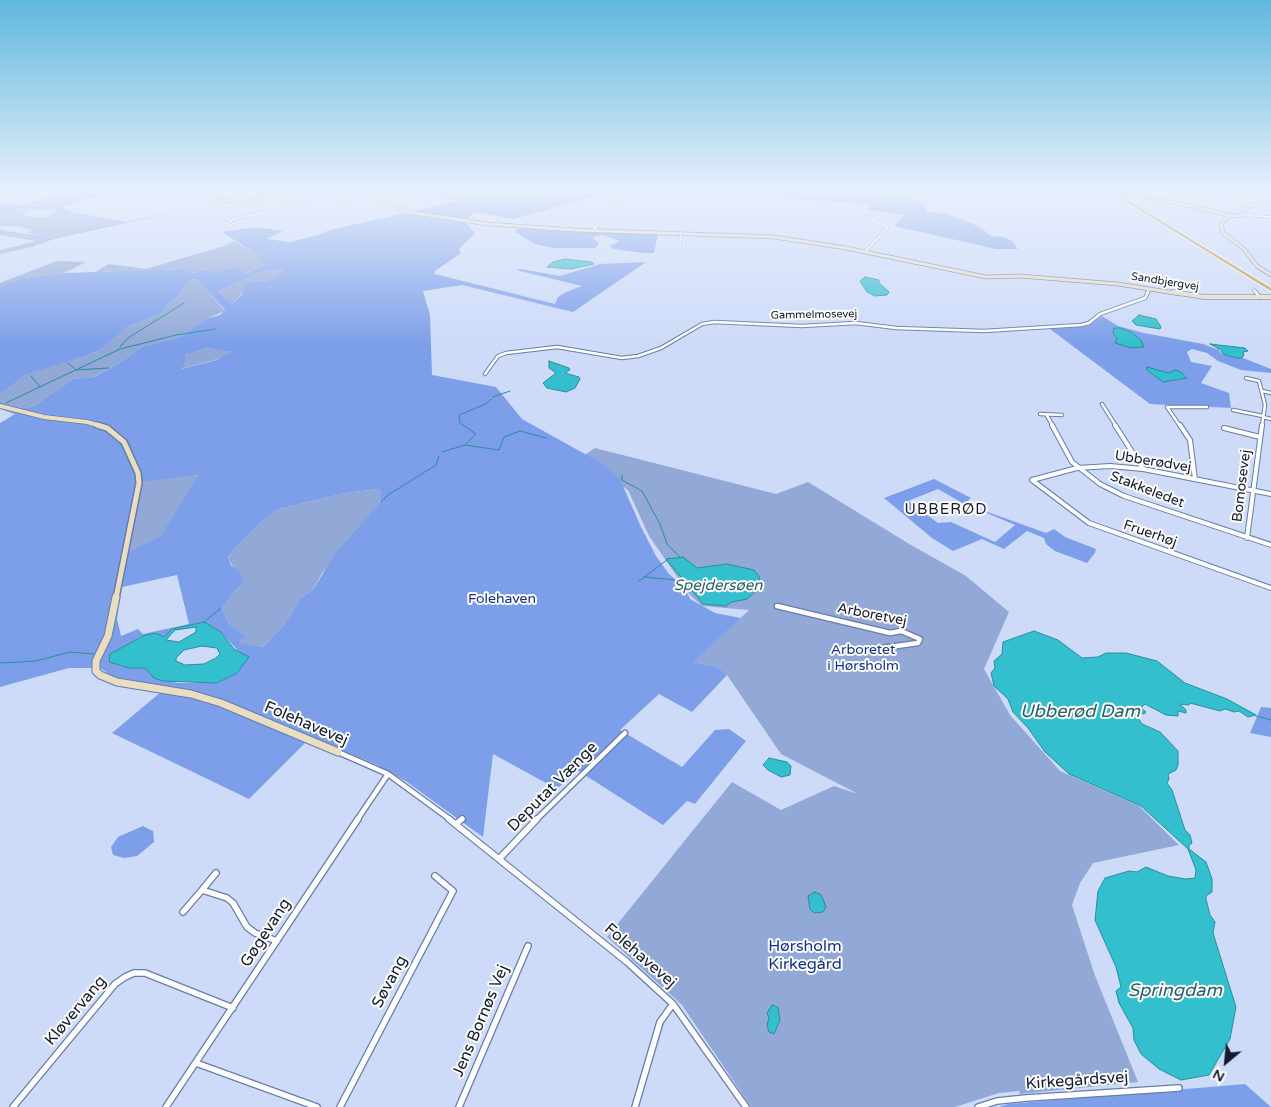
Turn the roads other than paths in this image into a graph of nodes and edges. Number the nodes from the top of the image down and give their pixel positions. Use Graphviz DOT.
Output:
graph roads {
  1 [pos="803,242"];
  2 [pos="875,242"];
  3 [pos="1192,242"];
  4 [pos="1199,242"];
  5 [pos="1235,242"];
  6 [pos="866,252"];
  7 [pos="1271,275"];
  8 [pos="1271,285"];
  9 [pos="1149,290"];
  10 [pos="1254,290"];
  11 [pos="1271,290"];
  12 [pos="1271,297"];
  13 [pos="1260,298"];
  14 [pos="485,374"];
  15 [pos="1246,378"];
  16 [pos="1262,391"];
  17 [pos="1271,393"];
  18 [pos="1102,404"];
  19 [pos="0,406"];
  20 [pos="1207,407"];
  21 [pos="1233,410"];
  22 [pos="1040,414"];
  23 [pos="1046,414"];
  24 [pos="1062,415"];
  25 [pos="1263,417"];
  26 [pos="1271,419"];
  27 [pos="1224,428"];
  28 [pos="1260,437"];
  29 [pos="1077,468"];
  30 [pos="1143,469"];
  31 [pos="1195,479"];
  32 [pos="1032,480"];
  33 [pos="1252,491"];
  34 [pos="1271,494"];
  35 [pos="1248,538"];
  36 [pos="1271,545"];
  37 [pos="1271,588"];
  38 [pos="777,606"];
  39 [pos="882,648"];
  40 [pos="624,734"];
  41 [pos="338,752"];
  42 [pos="388,774"];
  43 [pos="462,819"];
  44 [pos="456,824"];
  45 [pos="499,859"];
  46 [pos="216,873"];
  47 [pos="435,876"];
  48 [pos="202,890"];
  49 [pos="183,912"];
  50 [pos="277,941"];
  51 [pos="528,946"];
  52 [pos="673,1004"];
  53 [pos="233,1008"];
  54 [pos="196,1063"];
  55 [pos="1179,1088"];
  56 [pos="13,1107"];
  57 [pos="166,1107"];
  58 [pos="316,1107"];
  59 [pos="340,1107"];
  60 [pos="459,1107"];
  61 [pos="635,1107"];
  62 [pos="746,1107"];
  63 [pos="978,1107"];
  1 -- 6 [label="street, Sandbjergvej"];
  2 -- 6 [label="street"];
  3 -- 11 [label="highway"];
  4 -- 8 [label="highway"];
  5 -- 7 [label="street"];
  6 -- 9 [label="street, Sandbjergvej"];
  9 -- 13 [label="street, Sandbjergvej"];
  9 -- 14 [label="street, Gammelmosevej"];
  10 -- 13 [label="street"];
  12 -- 13 [label="street, Sandbjergvej"];
  15 -- 16 [label="street"];
  16 -- 17 [label="street"];
  16 -- 25 [label="street, Bomosevej"];
  18 -- 30 [label="street"];
  19 -- 41 [label="street, Folehavevej"];
  20 -- 31 [label="street"];
  21 -- 25 [label="street"];
  22 -- 23 [label="street"];
  23 -- 24 [label="street"];
  23 -- 29 [label="street, Stakkeledet"];
  25 -- 26 [label="street"];
  25 -- 28 [label="street, Bomosevej"];
  27 -- 28 [label="street, Bomosevej"];
  28 -- 33 [label="street, Bomosevej"];
  29 -- 30 [label="street, Ubberødvej"];
  29 -- 32 [label="street, Ubberødvej"];
  29 -- 35 [label="street, Stakkeledet"];
  30 -- 31 [label="street, Ubberødvej"];
  31 -- 33 [label="street, Ubberødvej"];
  32 -- 37 [label="street, Fruerhøj"];
  33 -- 34 [label="street, Ubberødvej"];
  33 -- 35 [label="street, Bomosevej"];
  35 -- 36 [label="street, Stakkeledet"];
  38 -- 39 [label="street, Arboretvej"];
  40 -- 45 [label="street, Deputat Vænge"];
  41 -- 42 [label="street, Folehavevej"];
  42 -- 44 [label="street, Folehavevej"];
  42 -- 50 [label="street, Gøgevang"];
  43 -- 44 [label="street"];
  44 -- 45 [label="street, Folehavevej"];
  45 -- 52 [label="street, Folehavevej"];
  46 -- 48 [label="street"];
  47 -- 59 [label="street, Søvang"];
  48 -- 49 [label="street"];
  48 -- 50 [label="street"];
  50 -- 53 [label="street, Gøgevang"];
  51 -- 60 [label="street, Jens Bornøs Vej"];
  52 -- 61 [label="street"];
  52 -- 62 [label="street, Folehavevej"];
  53 -- 54 [label="street, Gøgevang"];
  53 -- 56 [label="street, Kløvervang"];
  54 -- 57 [label="street, Gøgevang"];
  54 -- 58 [label="street"];
  55 -- 63 [label="street, Kirkegårdsvej"];
}
